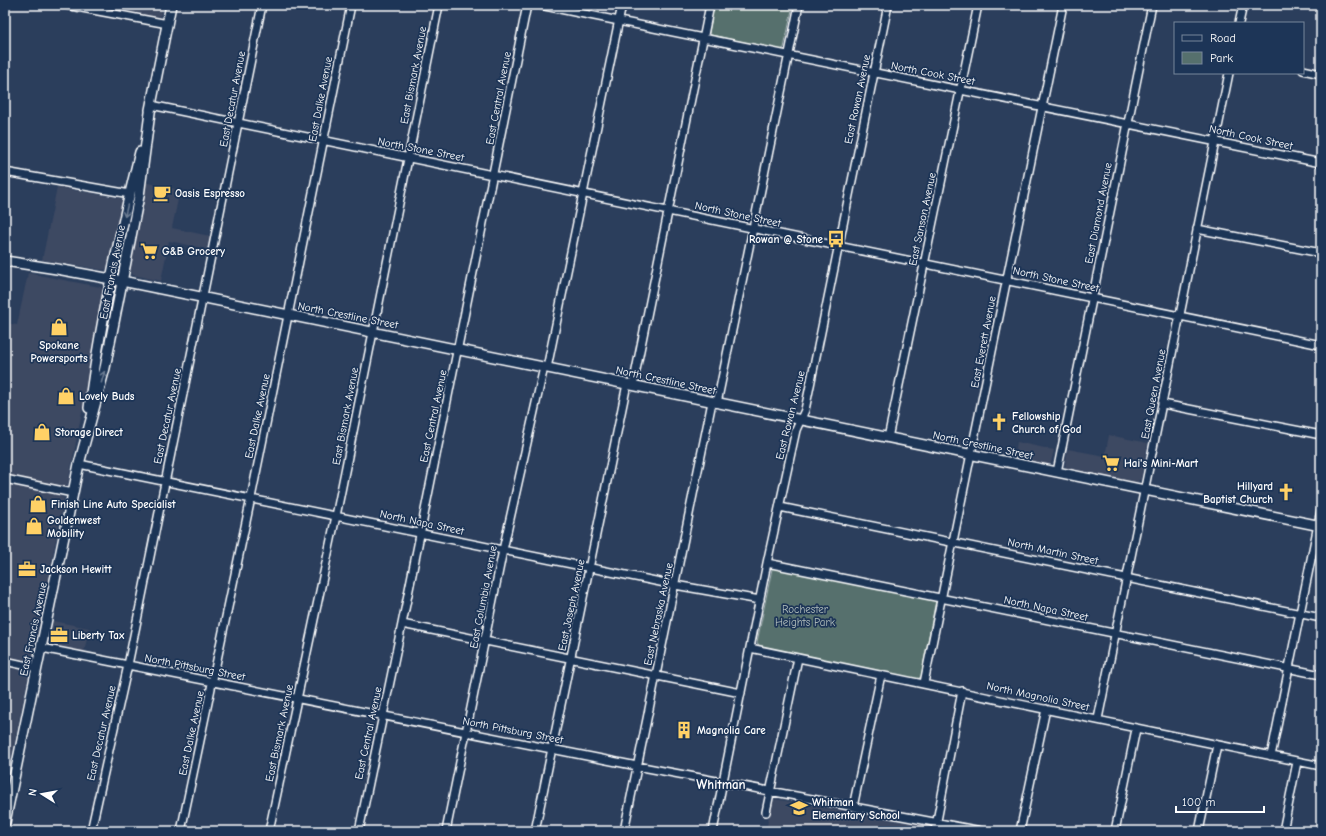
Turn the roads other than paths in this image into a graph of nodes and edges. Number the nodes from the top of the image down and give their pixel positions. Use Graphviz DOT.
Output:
graph roads {
  1 [pos="66,5"];
  2 [pos="171,5"];
  3 [pos="262,5"];
  4 [pos="350,5"];
  5 [pos="439,5"];
  6 [pos="528,5"];
  7 [pos="540,5"];
  8 [pos="622,5"];
  9 [pos="710,5"];
  10 [pos="799,5"];
  11 [pos="888,5"];
  12 [pos="978,5"];
  13 [pos="1063,5"];
  14 [pos="1152,5"];
  15 [pos="1243,5"];
  16 [pos="618,20"];
  17 [pos="1239,22"];
  18 [pos="168,24"];
  19 [pos="704,37"];
  20 [pos="789,55"];
  21 [pos="1304,70"];
  22 [pos="874,72"];
  23 [pos="1229,74"];
  24 [pos="1321,74"];
  25 [pos="960,89"];
  26 [pos="151,105"];
  27 [pos="1042,106"];
  28 [pos="238,123"];
  29 [pos="1128,124"];
  30 [pos="323,140"];
  31 [pos="1216,141"];
  32 [pos="408,158"];
  33 [pos="1321,163"];
  34 [pos="5,172"];
  35 [pos="493,175"];
  36 [pos="583,193"];
  37 [pos="130,194"];
  38 [pos="668,211"];
  39 [pos="753,228"];
  40 [pos="1197,229"];
  41 [pos="839,246"];
  42 [pos="1321,253"];
  43 [pos="5,261"];
  44 [pos="924,263"];
  45 [pos="112,279"];
  46 [pos="1007,280"];
  47 [pos="122,281"];
  48 [pos="203,298"];
  49 [pos="1093,298"];
  50 [pos="288,315"];
  51 [pos="1180,316"];
  52 [pos="373,332"];
  53 [pos="1321,345"];
  54 [pos="458,350"];
  55 [pos="545,368"];
  56 [pos="630,385"];
  57 [pos="715,402"];
  58 [pos="1163,404"];
  59 [pos="800,419"];
  60 [pos="1321,435"];
  61 [pos="888,438"];
  62 [pos="84,441"];
  63 [pos="972,455"];
  64 [pos="80,464"];
  65 [pos="1057,472"];
  66 [pos="5,479"];
  67 [pos="165,481"];
  68 [pos="1145,491"];
  69 [pos="73,493"];
  70 [pos="251,498"];
  71 [pos="780,506"];
  72 [pos="1321,510"];
  73 [pos="336,516"];
  74 [pos="1319,526"];
  75 [pos="420,533"];
  76 [pos="954,542"];
  77 [pos="504,550"];
  78 [pos="767,563"];
  79 [pos="590,567"];
  80 [pos="1127,578"];
  81 [pos="675,584"];
  82 [pos="942,598"];
  83 [pos="760,600"];
  84 [pos="1299,613"];
  85 [pos="1321,618"];
  86 [pos="402,624"];
  87 [pos="1116,633"];
  88 [pos="485,641"];
  89 [pos="42,648"];
  90 [pos="750,648"];
  91 [pos="571,658"];
  92 [pos="798,658"];
  93 [pos="5,661"];
  94 [pos="128,665"];
  95 [pos="37,668"];
  96 [pos="1289,668"];
  97 [pos="881,675"];
  98 [pos="1321,675"];
  99 [pos="656,676"];
  100 [pos="213,681"];
  101 [pos="924,683"];
  102 [pos="962,691"];
  103 [pos="741,693"];
  104 [pos="298,698"];
  105 [pos="1046,709"];
  106 [pos="383,715"];
  107 [pos="1098,719"];
  108 [pos="1136,729"];
  109 [pos="466,732"];
  110 [pos="1217,745"];
  111 [pos="552,749"];
  112 [pos="1271,756"];
  113 [pos="1297,762"];
  114 [pos="637,766"];
  115 [pos="1321,766"];
  116 [pos="723,783"];
  117 [pos="770,792"];
  118 [pos="853,808"];
  119 [pos="766,812"];
  120 [pos="5,822"];
  121 [pos="937,823"];
  122 [pos="91,831"];
  123 [pos="181,831"];
  124 [pos="269,831"];
  125 [pos="359,831"];
  126 [pos="446,831"];
  127 [pos="535,831"];
  128 [pos="624,831"];
  129 [pos="713,831"];
  130 [pos="935,831"];
  131 [pos="980,831"];
  132 [pos="1020,831"];
  133 [pos="1115,831"];
  134 [pos="1199,831"];
  135 [pos="1284,831"];
  1 -- 18 [label="street"];
  2 -- 18 [label="main road, East Francis Avenue"];
  3 -- 28 [label="street, East Decatur Avenue"];
  4 -- 30 [label="street, East Dalke Avenue"];
  5 -- 32 [label="street, East Bismark Avenue"];
  6 -- 35 [label="street, East Central Avenue"];
  7 -- 16 [label="street, North Cook Street"];
  8 -- 16 [label="street, East Columbia Avenue"];
  9 -- 19 [label="street, East Joseph Avenue"];
  10 -- 20 [label="street, East Nebraska Avenue"];
  11 -- 22 [label="street, East Rowan Avenue"];
  12 -- 25 [label="street, East Sanson Avenue"];
  13 -- 27 [label="street, East Everett Avenue"];
  14 -- 29 [label="street, East Diamond Avenue"];
  15 -- 17 [label="street"];
  16 -- 19 [label="street, North Cook Street"];
  16 -- 36 [label="street, East Columbia Avenue"];
  18 -- 26 [label="main road, East Francis Avenue"];
  19 -- 20 [label="street, North Cook Street"];
  19 -- 38 [label="street, East Joseph Avenue"];
  20 -- 22 [label="street, North Cook Street"];
  20 -- 39 [label="street, East Nebraska Avenue"];
  21 -- 24 [label="street"];
  22 -- 25 [label="street, North Cook Street"];
  22 -- 41 [label="street, East Rowan Avenue"];
  23 -- 31 [label="street, East Queen Avenue"];
  25 -- 27 [label="street, North Cook Street"];
  25 -- 44 [label="street, East Sanson Avenue"];
  26 -- 28 [label="street, North Stone Street"];
  26 -- 37 [label="main road, East Francis Avenue"];
  26 -- 47 [label="main road, East Francis Avenue"];
  27 -- 29 [label="street, North Cook Street"];
  27 -- 46 [label="street, East Everett Avenue"];
  28 -- 30 [label="street, North Stone Street"];
  28 -- 48 [label="street, East Decatur Avenue"];
  29 -- 31 [label="street, North Cook Street"];
  29 -- 49 [label="street, East Diamond Avenue"];
  30 -- 32 [label="street, North Stone Street"];
  30 -- 50 [label="street, East Dalke Avenue"];
  31 -- 33 [label="street, North Cook Street"];
  31 -- 40 [label="street, East Queen Avenue"];
  32 -- 35 [label="street, North Stone Street"];
  32 -- 52 [label="street, East Bismark Avenue"];
  34 -- 37 [label="street"];
  35 -- 36 [label="street, North Stone Street"];
  35 -- 54 [label="street, East Central Avenue"];
  36 -- 38 [label="street, North Stone Street"];
  36 -- 55 [label="street, East Columbia Avenue"];
  37 -- 45 [label="main road, East Francis Avenue, one-way"];
  38 -- 39 [label="street, North Stone Street"];
  38 -- 56 [label="street, East Joseph Avenue"];
  39 -- 41 [label="street, North Stone Street"];
  39 -- 57 [label="street, East Nebraska Avenue"];
  40 -- 42 [label="street"];
  40 -- 51 [label="street, East Queen Avenue"];
  41 -- 44 [label="street, North Stone Street"];
  41 -- 59 [label="street, East Rowan Avenue"];
  43 -- 45 [label="main road, North Crestline Street"];
  44 -- 46 [label="street, North Stone Street"];
  44 -- 61 [label="street, East Sanson Avenue"];
  45 -- 47 [label="main road, North Crestline Street"];
  45 -- 62 [label="main road, East Francis Avenue"];
  46 -- 49 [label="street, North Stone Street"];
  46 -- 63 [label="street, East Everett Avenue"];
  47 -- 48 [label="main road, North Crestline Street"];
  62 -- 47 [label="main road, East Francis Avenue, one-way"];
  48 -- 50 [label="main road, North Crestline Street"];
  48 -- 67 [label="street, East Decatur Avenue"];
  49 -- 51 [label="street, North Stone Street"];
  49 -- 65 [label="street, East Diamond Avenue"];
  50 -- 52 [label="main road, North Crestline Street"];
  50 -- 70 [label="street, East Dalke Avenue"];
  51 -- 53 [label="street, North Stone Street"];
  51 -- 58 [label="street, East Queen Avenue"];
  52 -- 54 [label="main road, North Crestline Street"];
  52 -- 73 [label="street, East Bismark Avenue"];
  54 -- 55 [label="main road, North Crestline Street"];
  54 -- 75 [label="street, East Central Avenue"];
  55 -- 56 [label="main road, North Crestline Street"];
  55 -- 77 [label="street, East Columbia Avenue"];
  56 -- 57 [label="main road, North Crestline Street"];
  56 -- 79 [label="street, East Joseph Avenue"];
  57 -- 59 [label="main road, North Crestline Street"];
  57 -- 81 [label="street, East Nebraska Avenue"];
  58 -- 60 [label="street"];
  58 -- 68 [label="street, East Queen Avenue"];
  59 -- 61 [label="main road, North Crestline Street"];
  59 -- 71 [label="street, East Rowan Avenue"];
  61 -- 63 [label="main road, North Crestline Street"];
  62 -- 64 [label="main road, East Francis Avenue"];
  63 -- 65 [label="main road, North Crestline Street"];
  63 -- 76 [label="street, East Everett Avenue"];
  64 -- 67 [label="street, North Napa Street"];
  64 -- 69 [label="main road, East Francis Avenue"];
  65 -- 68 [label="main road, North Crestline Street"];
  66 -- 69 [label="street"];
  67 -- 70 [label="street, North Napa Street"];
  67 -- 94 [label="street, East Decatur Avenue"];
  68 -- 74 [label="main road, North Crestline Street"];
  68 -- 80 [label="street, East Queen Avenue"];
  69 -- 89 [label="main road, East Francis Avenue"];
  70 -- 73 [label="street, North Napa Street"];
  70 -- 100 [label="street, East Dalke Avenue"];
  71 -- 76 [label="street, North Martin Street"];
  71 -- 78 [label="street, East Rowan Avenue"];
  72 -- 74 [label="street"];
  73 -- 75 [label="street, North Napa Street"];
  73 -- 104 [label="street, East Bismark Avenue"];
  74 -- 84 [label="street"];
  75 -- 77 [label="street, North Napa Street"];
  75 -- 86 [label="street, East Central Avenue"];
  76 -- 80 [label="street, North Martin Street"];
  76 -- 82 [label="street, East Everett Avenue"];
  77 -- 79 [label="street, North Napa Street"];
  77 -- 88 [label="street, East Columbia Avenue"];
  78 -- 82 [label="street, North Napa Street"];
  78 -- 83 [label="street, East Rowan Avenue"];
  79 -- 81 [label="street, North Napa Street"];
  79 -- 91 [label="street, East Joseph Avenue"];
  80 -- 84 [label="street, North Martin Street"];
  80 -- 87 [label="street, East Queen Avenue"];
  81 -- 83 [label="street, North Napa Street"];
  81 -- 99 [label="street, East Nebraska Avenue"];
  82 -- 87 [label="street, North Napa Street"];
  82 -- 101 [label="street, East Everett Avenue"];
  83 -- 90 [label="street, East Rowan Avenue"];
  84 -- 85 [label="street, North Martin Street"];
  84 -- 96 [label="street"];
  86 -- 88 [label="street"];
  86 -- 106 [label="street, East Central Avenue"];
  87 -- 96 [label="street, North Napa Street"];
  87 -- 107 [label="street, East Queen Avenue"];
  88 -- 91 [label="street"];
  88 -- 109 [label="street, East Columbia Avenue"];
  89 -- 94 [label="street, North Pittsburg Street"];
  89 -- 95 [label="main road, East Francis Avenue"];
  90 -- 92 [label="street, North Magnolia Street"];
  90 -- 103 [label="street, East Rowan Avenue"];
  91 -- 99 [label="street"];
  91 -- 111 [label="street, East Joseph Avenue"];
  92 -- 97 [label="street, North Magnolia Street"];
  92 -- 117 [label="street"];
  93 -- 95 [label="street"];
  94 -- 100 [label="street, North Pittsburg Street"];
  94 -- 122 [label="street, East Decatur Avenue"];
  95 -- 120 [label="main road, East Francis Avenue"];
  96 -- 98 [label="street, North Napa Street"];
  96 -- 112 [label="street"];
  97 -- 101 [label="street, North Magnolia Street"];
  97 -- 118 [label="street"];
  99 -- 103 [label="street"];
  99 -- 114 [label="street, East Nebraska Avenue"];
  100 -- 104 [label="street, North Pittsburg Street"];
  100 -- 123 [label="street, East Dalke Avenue"];
  101 -- 102 [label="street, North Magnolia Street"];
  102 -- 105 [label="street, North Magnolia Street"];
  102 -- 121 [label="street"];
  103 -- 116 [label="street, East Rowan Avenue"];
  104 -- 106 [label="street, North Pittsburg Street"];
  104 -- 124 [label="street, East Bismark Avenue"];
  105 -- 107 [label="street, North Magnolia Street"];
  105 -- 132 [label="street"];
  106 -- 109 [label="street, North Pittsburg Street"];
  106 -- 125 [label="street, East Central Avenue"];
  107 -- 108 [label="street, North Magnolia Street"];
  108 -- 110 [label="street, North Magnolia Street"];
  108 -- 133 [label="street"];
  109 -- 111 [label="street, North Pittsburg Street"];
  109 -- 126 [label="street, East Columbia Avenue"];
  110 -- 112 [label="street, North Magnolia Street"];
  110 -- 134 [label="street"];
  111 -- 114 [label="street, North Pittsburg Street"];
  111 -- 127 [label="street, East Joseph Avenue"];
  112 -- 113 [label="street, North Magnolia Street"];
  113 -- 115 [label="street, North Magnolia Street"];
  113 -- 135 [label="street"];
  114 -- 116 [label="street, North Pittsburg Street"];
  114 -- 128 [label="street, East Nebraska Avenue"];
  116 -- 117 [label="street, North Pittsburg Street"];
  116 -- 129 [label="street, East Rowan Avenue"];
  117 -- 118 [label="street, North Pittsburg Street"];
  117 -- 119 [label="street"];
  118 -- 121 [label="street, North Pittsburg Street"];
  121 -- 130 [label="street"];
  121 -- 131 [label="street, North Pittsburg Street"];
}
